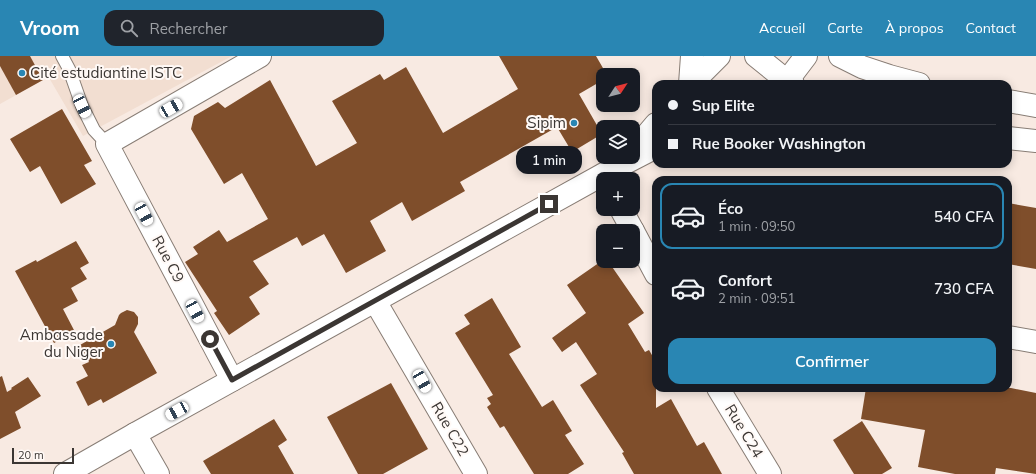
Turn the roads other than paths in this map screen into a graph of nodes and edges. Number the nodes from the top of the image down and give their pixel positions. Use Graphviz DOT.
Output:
graph roads {
  1 [pos="62,56"];
  2 [pos="260,56"];
  3 [pos="692,56"];
  4 [pos="719,56"];
  5 [pos="756,56"];
  6 [pos="806,56"];
  7 [pos="840,56"];
  8 [pos="690,80"];
  9 [pos="694,80"];
  10 [pos="784,80"];
  11 [pos="789,80"];
  12 [pos="904,80"];
  13 [pos="1012,102"];
  14 [pos="1036,106"];
  15 [pos="652,128"];
  16 [pos="1012,138"];
  17 [pos="1036,141"];
  18 [pos="107,144"];
  19 [pos="652,149"];
  20 [pos="618,165"];
  21 [pos="640,244"];
  22 [pos="652,267"];
  23 [pos="375,301"];
  24 [pos="1012,339"];
  25 [pos="1036,342"];
  26 [pos="232,380"];
  27 [pos="720,392"];
  28 [pos="135,434"];
  29 [pos="64,474"];
  30 [pos="158,474"];
  31 [pos="476,474"];
  32 [pos="770,474"];
  1 -- 18 [label="lane"];
  2 -- 18 [label="street"];
  3 -- 8 [label="street"];
  4 -- 9 [label="street"];
  5 -- 10 [label="street"];
  6 -- 11 [label="street"];
  7 -- 12 [label="street"];
  13 -- 14 [label="street"];
  15 -- 20 [label="street"];
  16 -- 17 [label="street"];
  18 -- 26 [label="street, Rue C9"];
  19 -- 20 [label="street"];
  20 -- 23 [label="street"];
  21 -- 22 [label="street"];
  23 -- 26 [label="street"];
  23 -- 31 [label="street, Rue C22"];
  24 -- 25 [label="street"];
  26 -- 28 [label="street"];
  27 -- 32 [label="street, Rue C24"];
  28 -- 29 [label="street"];
  28 -- 30 [label="street"];
}
